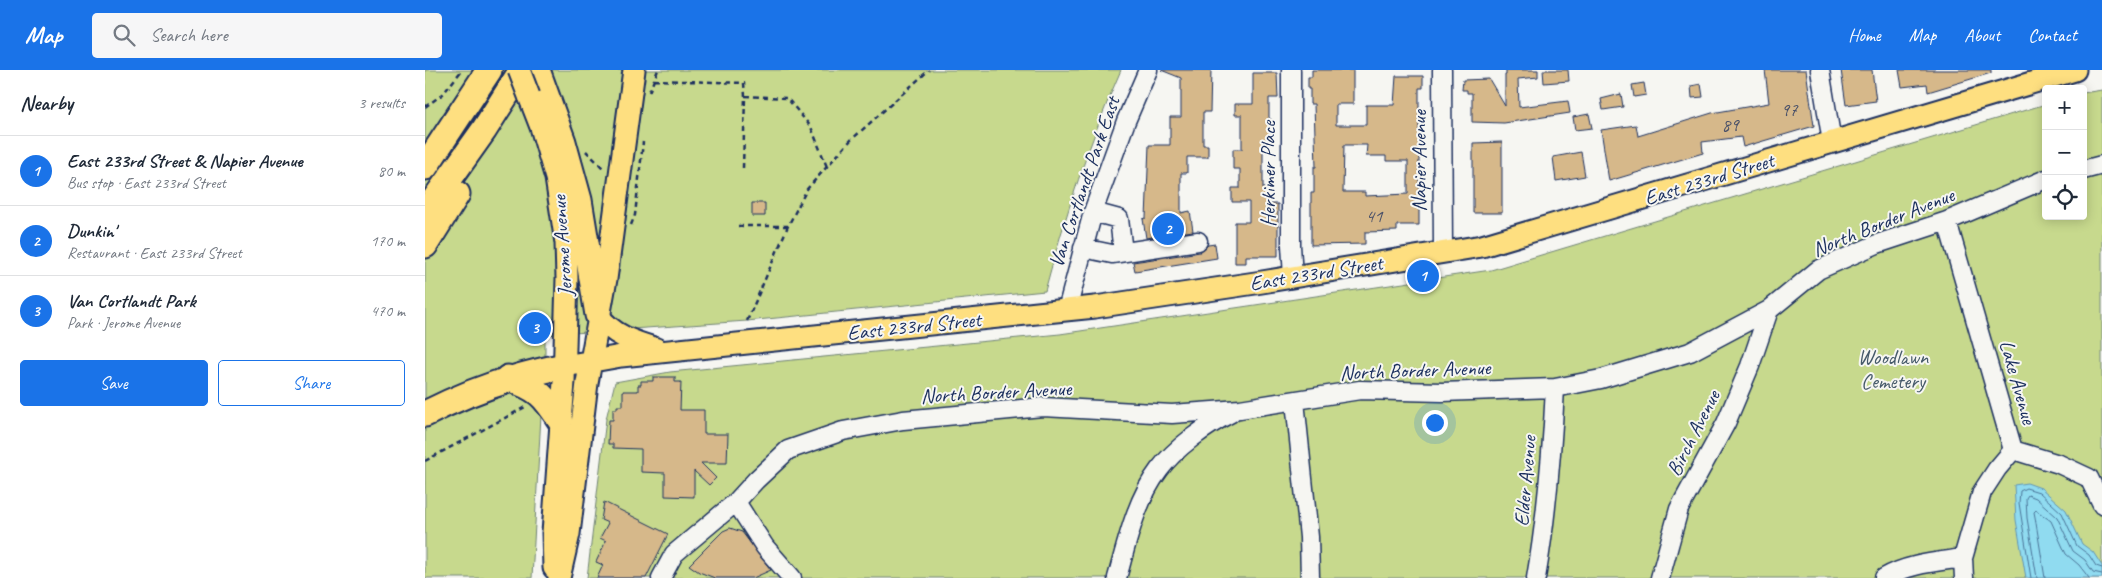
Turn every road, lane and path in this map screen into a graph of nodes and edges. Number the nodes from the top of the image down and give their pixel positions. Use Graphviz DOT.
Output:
graph roads {
  1 [pos="462,70"];
  2 [pos="489,70"];
  3 [pos="634,70"];
  4 [pos="929,70"];
  5 [pos="1148,70"];
  6 [pos="1291,70"];
  7 [pos="1442,70"];
  8 [pos="1820,70"];
  9 [pos="2075,70"];
  10 [pos="529,77"];
  11 [pos="654,80"];
  12 [pos="745,96"];
  13 [pos="425,108"];
  14 [pos="484,130"];
  15 [pos="1832,142"];
  16 [pos="2102,165"];
  17 [pos="425,167"];
  18 [pos="827,167"];
  19 [pos="743,168"];
  20 [pos="2087,169"];
  21 [pos="2042,182"];
  22 [pos="425,212"];
  23 [pos="1093,212"];
  24 [pos="1947,221"];
  25 [pos="738,226"];
  26 [pos="788,226"];
  27 [pos="1198,241"];
  28 [pos="425,245"];
  29 [pos="1083,248"];
  30 [pos="1123,252"];
  31 [pos="1443,253"];
  32 [pos="1293,277"];
  33 [pos="1067,310"];
  34 [pos="1769,310"];
  35 [pos="598,315"];
  36 [pos="747,321"];
  37 [pos="665,351"];
  38 [pos="590,361"];
  39 [pos="565,366"];
  40 [pos="508,378"];
  41 [pos="1555,388"];
  42 [pos="1295,401"];
  43 [pos="532,404"];
  44 [pos="1240,409"];
  45 [pos="425,414"];
  46 [pos="560,420"];
  47 [pos="2013,450"];
  48 [pos="425,461"];
  49 [pos="2095,482"];
  50 [pos="736,502"];
  51 [pos="2102,505"];
  52 [pos="1963,558"];
  53 [pos="554,578"];
  54 [pos="559,578"];
  55 [pos="661,578"];
  56 [pos="792,578"];
  57 [pos="1117,578"];
  58 [pos="1310,578"];
  59 [pos="1536,578"];
  60 [pos="1660,578"];
  61 [pos="1884,578"];
  62 [pos="1965,578"];
  1 -- 13 [label="path"];
  2 -- 17 [label="highway"];
  3 -- 35 [label="main road, Jerome Avenue"];
  4 -- 18 [label="path"];
  5 -- 23 [label="street, Van Cortlandt Park East"];
  6 -- 32 [label="street, Herkimer Place"];
  7 -- 31 [label="street, Napier Avenue"];
  8 -- 15 [label="street"];
  9 -- 15 [label="main road, East 233rd Street"];
  10 -- 14 [label="highway"];
  10 -- 35 [label="highway"];
  10 -- 39 [label="main road, Jerome Avenue"];
  11 -- 12 [label="path"];
  12 -- 18 [label="path"];
  12 -- 19 [label="path"];
  14 -- 22 [label="highway"];
  14 -- 28 [label="highway"];
  15 -- 31 [label="main road, East 233rd Street"];
  16 -- 20 [label="street"];
  18 -- 26 [label="path"];
  21 -- 24 [label="street, North Border Avenue"];
  23 -- 29 [label="street, Van Cortlandt Park East"];
  23 -- 30 [label="street"];
  24 -- 34 [label="street, North Border Avenue"];
  24 -- 47 [label="street, Lake Avenue"];
  25 -- 26 [label="path"];
  26 -- 36 [label="path"];
  27 -- 30 [label="street"];
  29 -- 30 [label="street"];
  29 -- 33 [label="street, Van Cortlandt Park East"];
  31 -- 32 [label="main road, East 233rd Street"];
  32 -- 33 [label="main road, East 233rd Street"];
  33 -- 37 [label="main road, East 233rd Street"];
  34 -- 41 [label="street, North Border Avenue"];
  34 -- 60 [label="street, Birch Avenue"];
  35 -- 37 [label="main road"];
  35 -- 38 [label="main road, Jerome Avenue"];
  37 -- 38 [label="main road, East 233rd Street"];
  38 -- 39 [label="main road, East 233rd Street"];
  38 -- 54 [label="main road, Jerome Avenue"];
  39 -- 40 [label="highway"];
  39 -- 46 [label="main road, Jerome Avenue"];
  40 -- 45 [label="highway"];
  40 -- 46 [label="highway"];
  41 -- 42 [label="street, North Border Avenue"];
  41 -- 59 [label="street, Elder Avenue"];
  42 -- 44 [label="street, North Border Avenue"];
  42 -- 58 [label="street"];
  43 -- 48 [label="path"];
  44 -- 50 [label="street, North Border Avenue"];
  44 -- 57 [label="street"];
  46 -- 53 [label="main road, Jerome Avenue"];
  47 -- 49 [label="street, Lake Avenue"];
  47 -- 52 [label="street"];
  49 -- 51 [label="street, Lake Avenue"];
  50 -- 55 [label="street, North Border Avenue"];
  50 -- 56 [label="street"];
  52 -- 61 [label="street"];
  52 -- 62 [label="street"];
}
